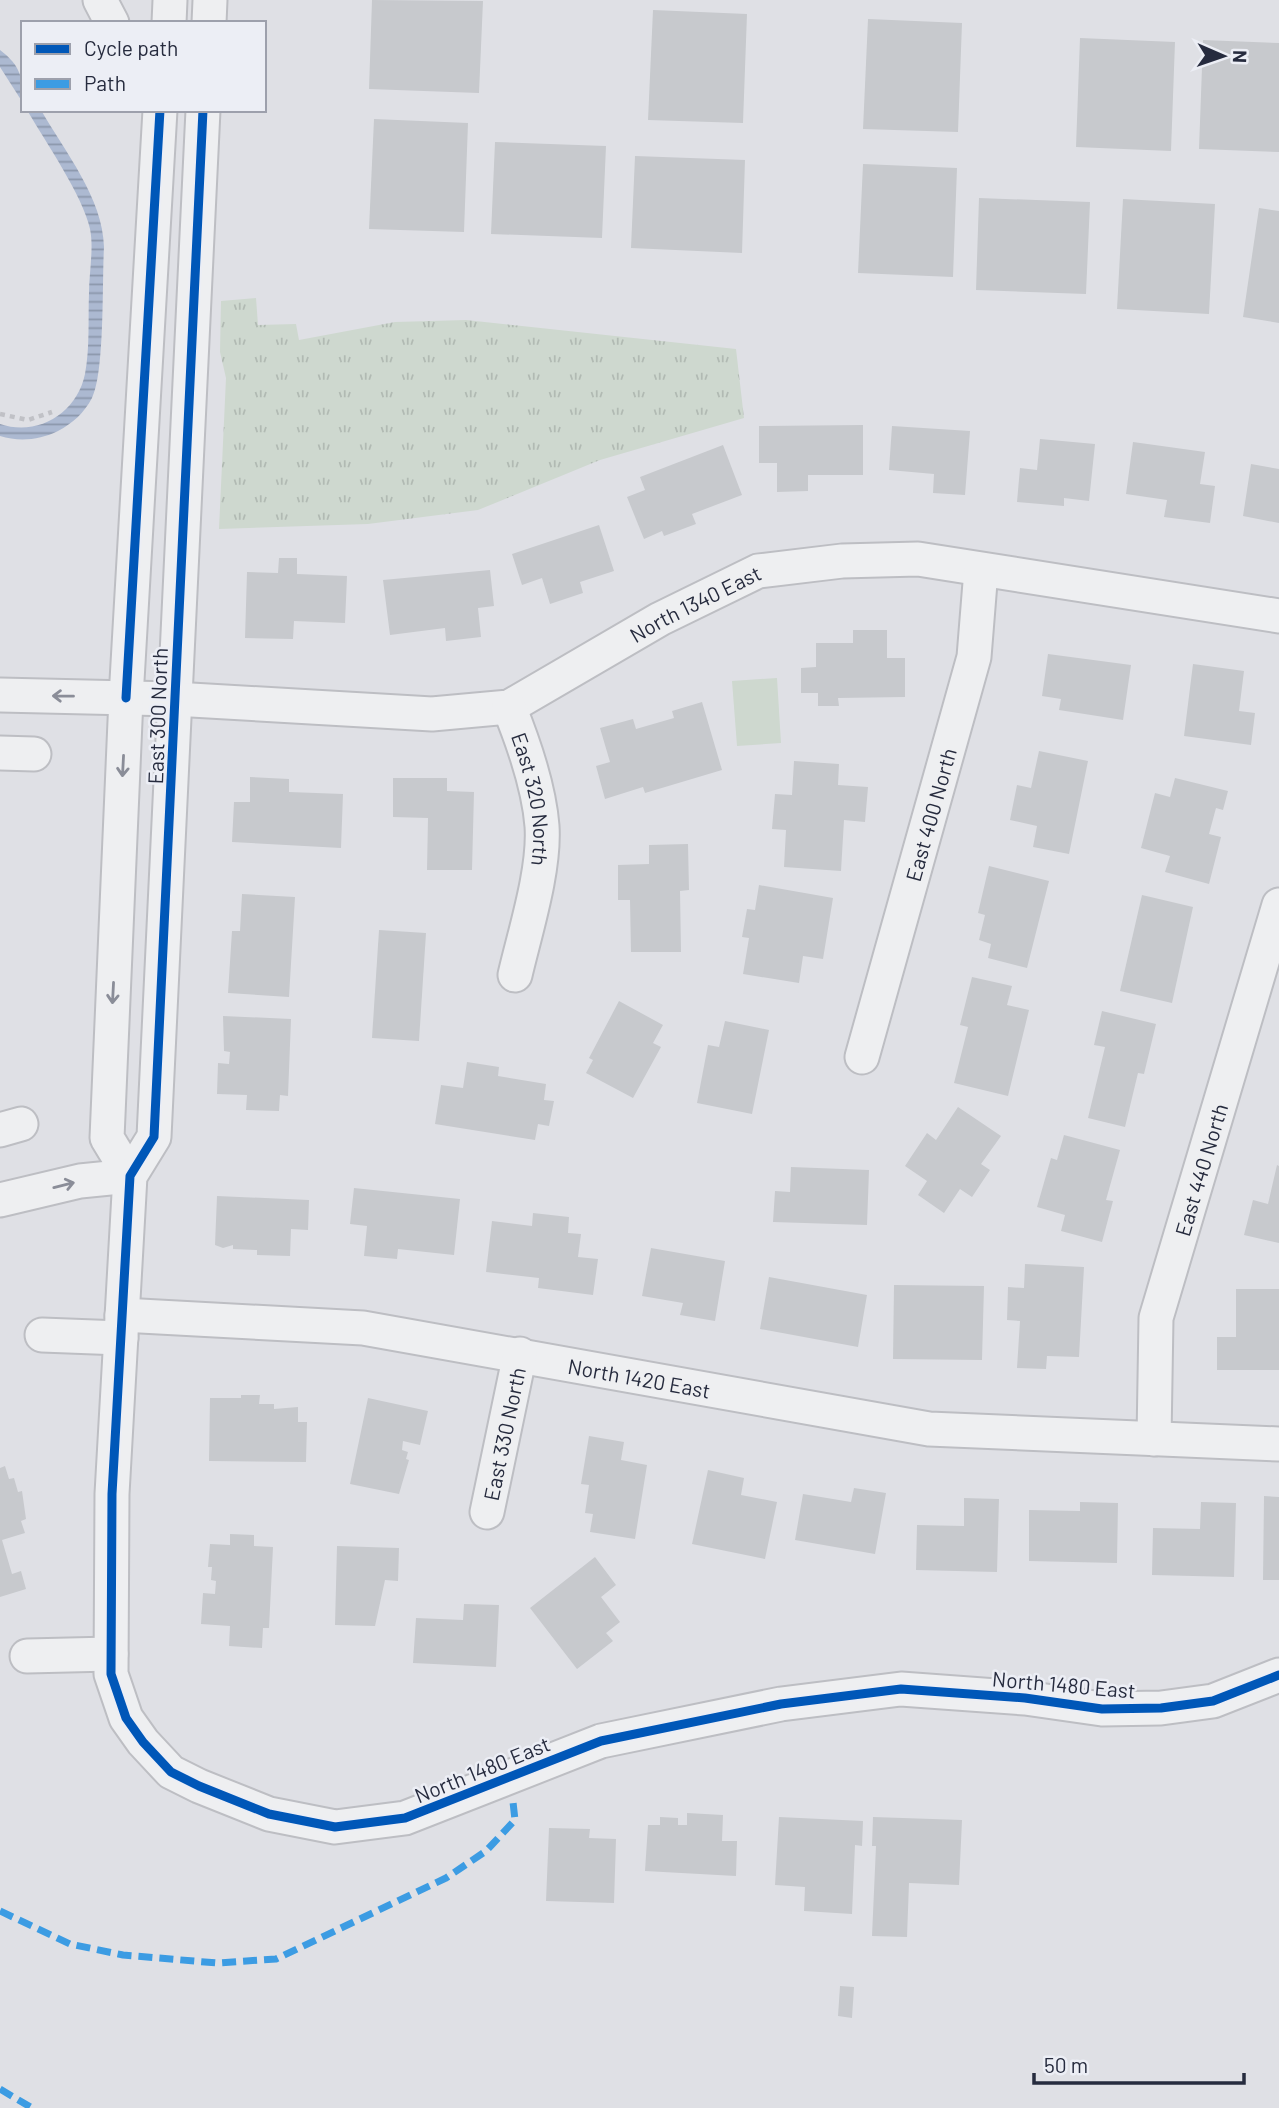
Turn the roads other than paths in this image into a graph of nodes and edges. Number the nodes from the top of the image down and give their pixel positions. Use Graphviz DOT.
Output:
graph roads {
  1 [pos="100,0"];
  2 [pos="170,0"];
  3 [pos="210,0"];
  4 [pos="111,21"];
  5 [pos="169,21"];
  6 [pos="209,21"];
  7 [pos="142,112"];
  8 [pos="160,112"];
  9 [pos="203,112"];
  10 [pos="155,173"];
  11 [pos="981,570"];
  12 [pos="1279,616"];
  13 [pos="0,695"];
  14 [pos="127,698"];
  15 [pos="174,699"];
  16 [pos="509,707"];
  17 [pos="0,753"];
  18 [pos="34,754"];
  19 [pos="1279,905"];
  20 [pos="1269,973"];
  21 [pos="515,975"];
  22 [pos="862,1057"];
  23 [pos="130,1175"];
  24 [pos="0,1200"];
  25 [pos="122,1326"];
  26 [pos="42,1335"];
  27 [pos="520,1354"];
  28 [pos="1154,1439"];
  29 [pos="1279,1444"];
  30 [pos="486,1512"];
  31 [pos="111,1654"];
  32 [pos="27,1657"];
  33 [pos="1279,1675"];
  1 -- 4 [label="street"];
  2 -- 5 [label="street"];
  3 -- 6 [label="street"];
  7 -- 10 [label="street"];
  8 -- 10 [label="street, East 300 North"];
  9 -- 15 [label="street, East 300 North"];
  10 -- 14 [label="street, East 300 North"];
  11 -- 12 [label="street, North 1340 East"];
  11 -- 16 [label="street, North 1340 East"];
  11 -- 22 [label="street, East 400 North"];
  14 -- 13 [label="street, North 1340 East, one-way"];
  14 -- 15 [label="street, North 1340 East"];
  14 -- 23 [label="street, East 300 North, one-way"];
  15 -- 16 [label="street, North 1340 East"];
  15 -- 23 [label="street, East 300 North"];
  16 -- 21 [label="street, East 320 North"];
  17 -- 18 [label="street"];
  19 -- 20 [label="street, East 440 North"];
  20 -- 28 [label="street, East 440 North"];
  24 -- 23 [label="street, one-way"];
  23 -- 25 [label="street, East 300 North"];
  25 -- 26 [label="street, North 1420 East"];
  25 -- 27 [label="street, North 1420 East"];
  25 -- 31 [label="street, North 1480 East"];
  27 -- 28 [label="street, North 1420 East"];
  27 -- 30 [label="street, East 330 North"];
  28 -- 29 [label="street, North 1420 East"];
  31 -- 32 [label="street"];
  31 -- 33 [label="street, North 1480 East"];
}
